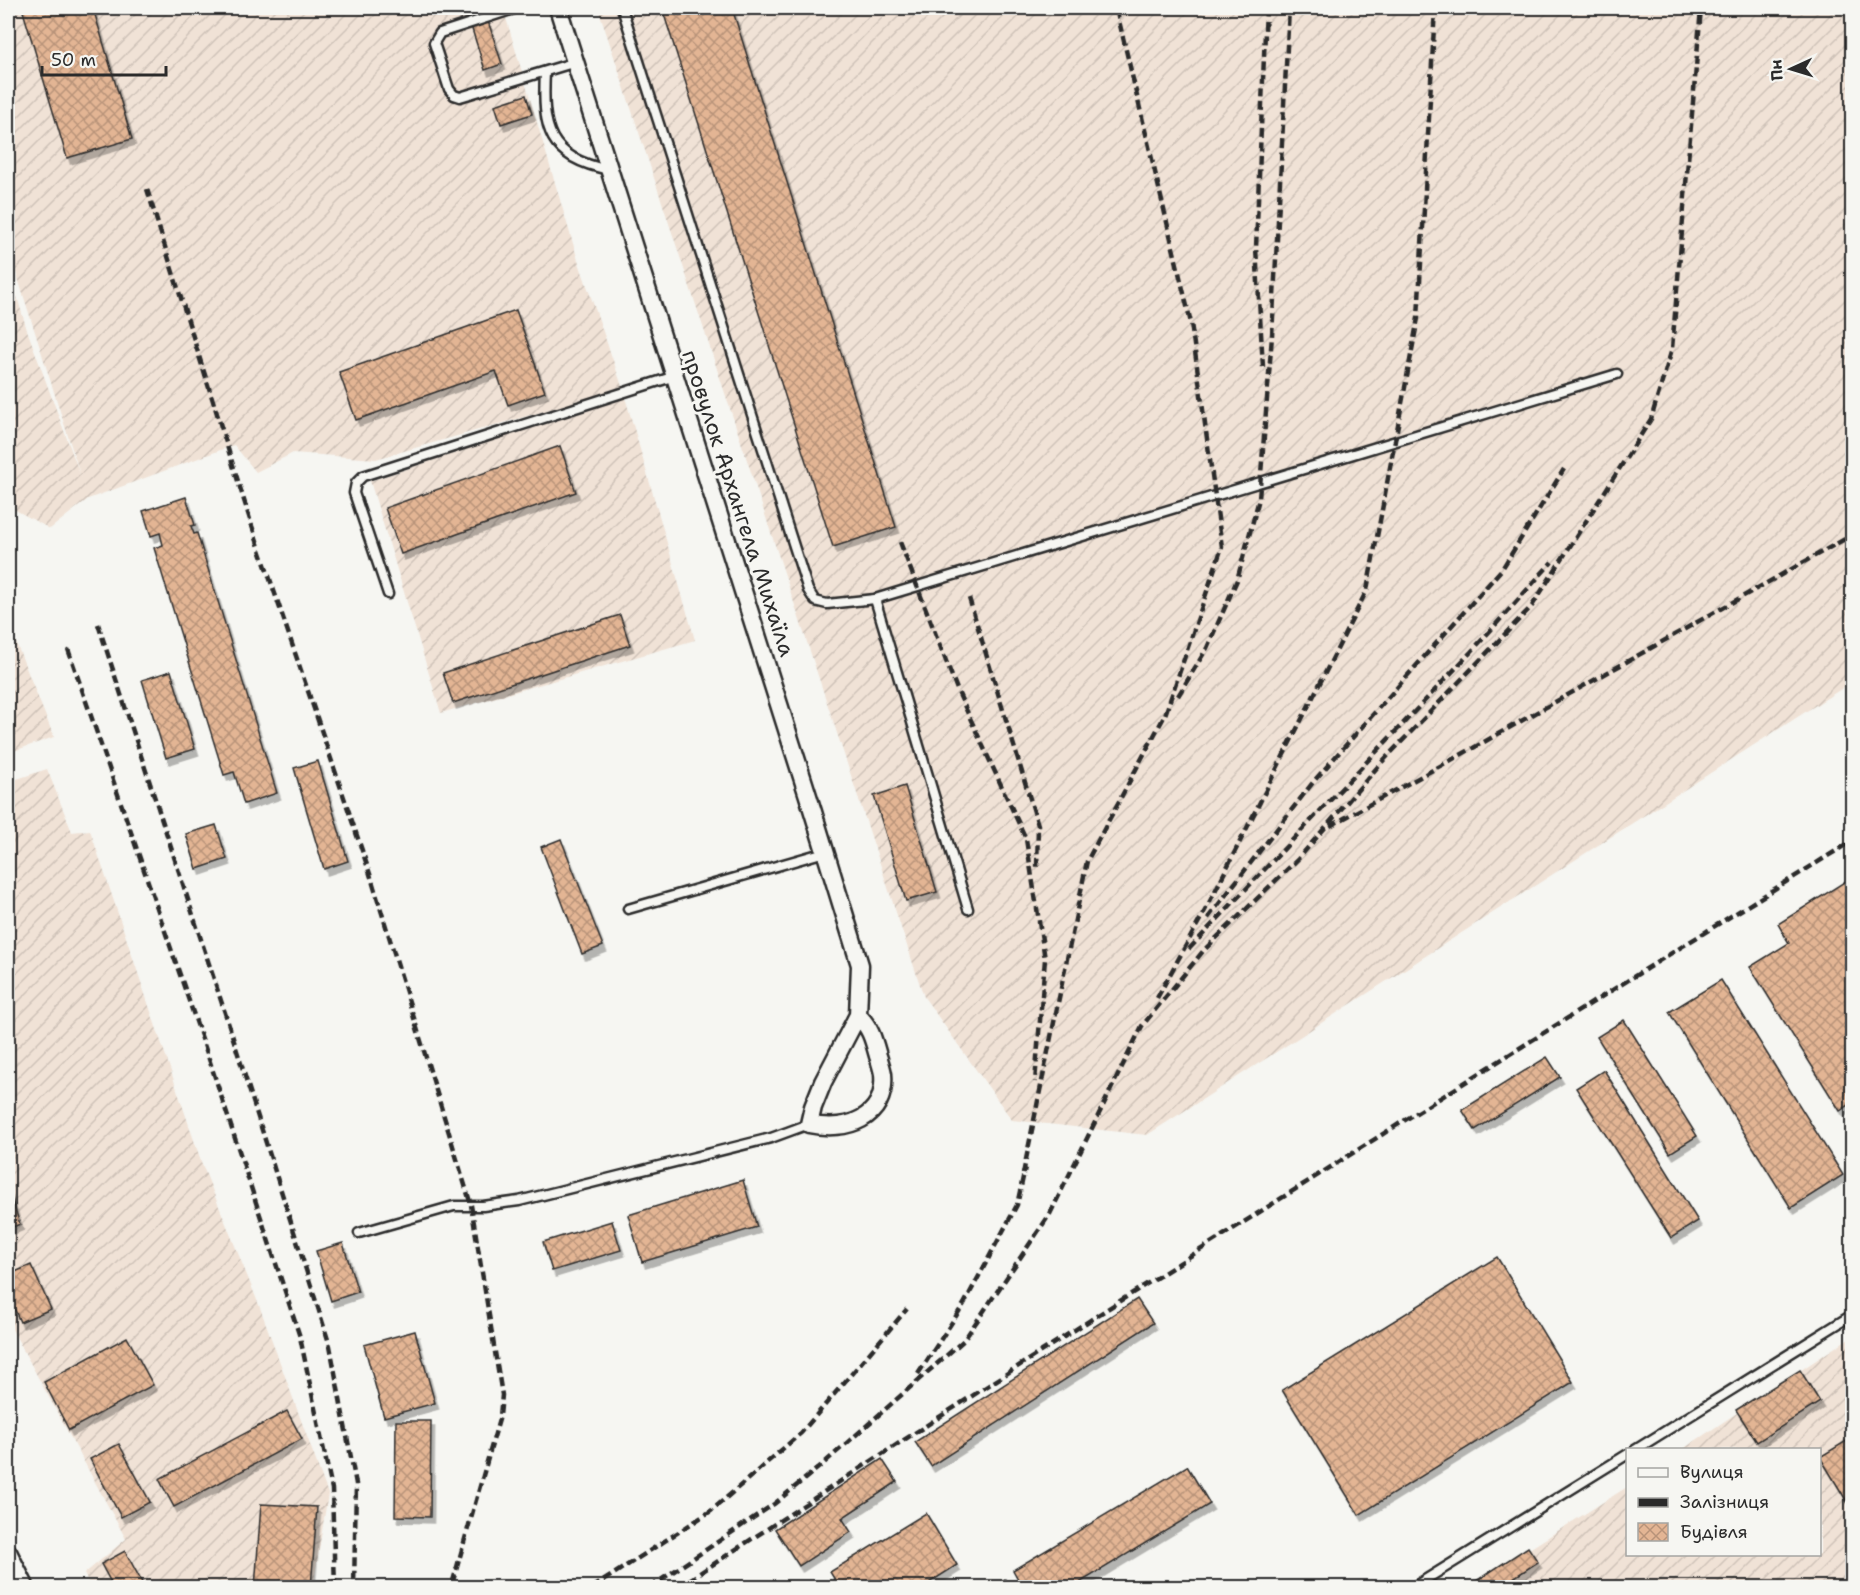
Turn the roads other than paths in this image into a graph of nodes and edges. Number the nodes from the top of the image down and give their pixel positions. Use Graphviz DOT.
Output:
graph roads {
  1 [pos="517,8"];
  2 [pos="558,8"];
  3 [pos="622,8"];
  4 [pos="576,62"];
  5 [pos="545,72"];
  6 [pos="610,170"];
  7 [pos="1617,374"];
  8 [pos="675,376"];
  9 [pos="388,594"];
  10 [pos="874,599"];
  11 [pos="825,852"];
  12 [pos="628,909"];
  13 [pos="968,909"];
  14 [pos="858,1015"];
  15 [pos="809,1124"];
  16 [pos="359,1233"];
  17 [pos="1852,1315"];
  18 [pos="1637,1448"];
  19 [pos="1626,1455"];
  20 [pos="8,1552"];
  21 [pos="26,1587"];
  22 [pos="1412,1587"];
  1 -- 5 [label="lane"];
  2 -- 4 [label="street, провулок Архангела Михаїла"];
  3 -- 10 [label="lane"];
  4 -- 5 [label="lane"];
  4 -- 6 [label="street, провулок Архангела Михаїла"];
  5 -- 6 [label="lane"];
  6 -- 8 [label="street, провулок Архангела Михаїла"];
  7 -- 10 [label="lane"];
  8 -- 9 [label="lane"];
  8 -- 11 [label="street, провулок Архангела Михаїла"];
  10 -- 13 [label="lane"];
  11 -- 12 [label="lane"];
  11 -- 14 [label="street, провулок Архангела Михаїла"];
  14 -- 15 [label="street, провулок Архангела Михаїла"];
  14 -- 15 [label="street"];
  15 -- 16 [label="lane"];
  17 -- 18 [label="lane"];
  19 -- 22 [label="lane"];
  20 -- 21 [label="street"];
}
